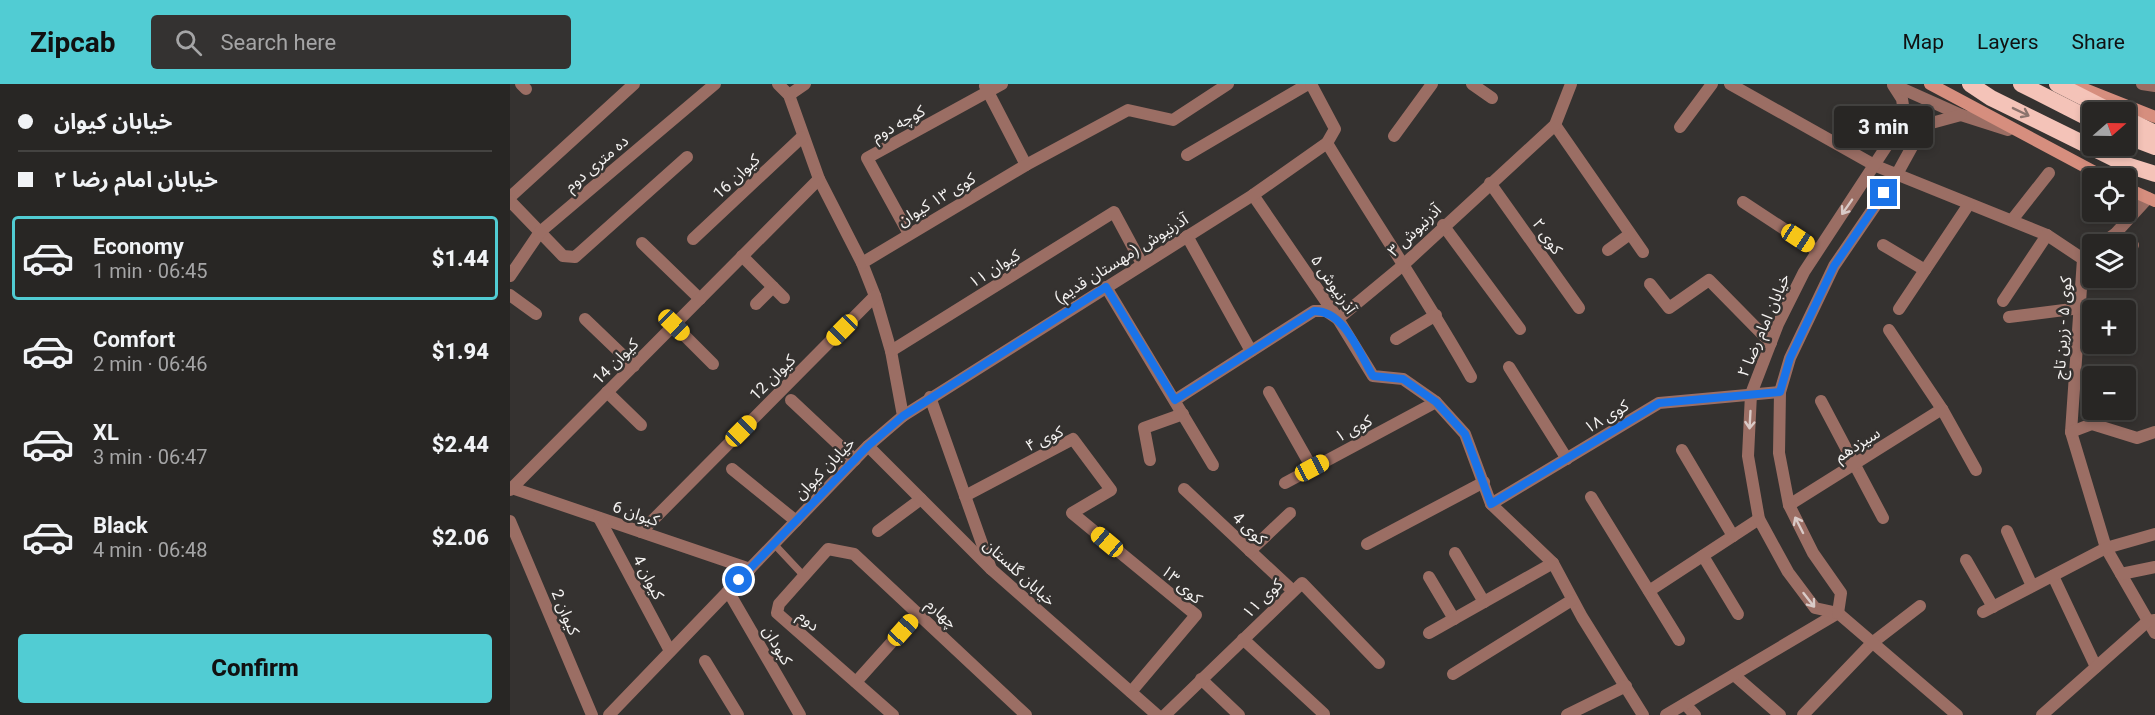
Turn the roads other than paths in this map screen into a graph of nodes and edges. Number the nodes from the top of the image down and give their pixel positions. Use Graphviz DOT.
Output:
graph roads {
  1 [pos="634,84"];
  2 [pos="715,84"];
  3 [pos="778,84"];
  4 [pos="805,84"];
  5 [pos="1002,84"];
  6 [pos="1228,84"];
  7 [pos="1310,84"];
  8 [pos="1432,84"];
  9 [pos="1472,84"];
  10 [pos="1570,84"];
  11 [pos="1712,84"];
  12 [pos="1730,84"];
  13 [pos="1893,84"];
  14 [pos="1930,84"];
  15 [pos="1957,84"];
  16 [pos="1970,84"];
  17 [pos="2021,84"];
  18 [pos="2057,84"];
  19 [pos="2072,84"];
  20 [pos="2142,84"];
  21 [pos="2155,86"];
  22 [pos="986,88"];
  23 [pos="789,95"];
  24 [pos="1492,98"];
  25 [pos="1991,98"];
  26 [pos="2092,102"];
  27 [pos="1961,115"];
  28 [pos="2082,115"];
  29 [pos="2153,115"];
  30 [pos="2136,124"];
  31 [pos="1555,125"];
  32 [pos="1680,127"];
  33 [pos="2016,132"];
  34 [pos="2155,133"];
  35 [pos="1394,136"];
  36 [pos="802,137"];
  37 [pos="2136,140"];
  38 [pos="1327,143"];
  39 [pos="2155,147"];
  40 [pos="1187,155"];
  41 [pos="687,157"];
  42 [pos="1026,165"];
  43 [pos="2127,165"];
  44 [pos="1876,166"];
  45 [pos="2086,168"];
  46 [pos="2049,173"];
  47 [pos="1897,174"];
  48 [pos="2155,174"];
  49 [pos="819,179"];
  50 [pos="2155,180"];
  51 [pos="1490,183"];
  52 [pos="2136,192"];
  53 [pos="1253,195"];
  54 [pos="510,199"];
  55 [pos="2151,199"];
  56 [pos="1743,202"];
  57 [pos="1969,204"];
  58 [pos="2012,220"];
  59 [pos="1443,225"];
  60 [pos="540,232"];
  61 [pos="909,234"];
  62 [pos="1630,234"];
  63 [pos="2115,234"];
  64 [pos="2047,235"];
  65 [pos="1187,236"];
  66 [pos="693,239"];
  67 [pos="642,243"];
  68 [pos="1883,245"];
  69 [pos="1816,249"];
  70 [pos="1608,250"];
  71 [pos="1643,252"];
  72 [pos="2082,252"];
  73 [pos="742,256"];
  74 [pos="862,263"];
  75 [pos="1142,264"];
  76 [pos="1402,266"];
  77 [pos="1925,270"];
  78 [pos="510,276"];
  79 [pos="1650,284"];
  80 [pos="773,287"];
  81 [pos="1106,287"];
  82 [pos="2083,288"];
  83 [pos="510,295"];
  84 [pos="875,296"];
  85 [pos="784,298"];
  86 [pos="700,299"];
  87 [pos="2003,301"];
  88 [pos="756,304"];
  89 [pos="1579,308"];
  90 [pos="2080,308"];
  91 [pos="1899,309"];
  92 [pos="536,314"];
  93 [pos="1436,315"];
  94 [pos="2009,317"];
  95 [pos="585,319"];
  96 [pos="1338,319"];
  97 [pos="674,325"];
  98 [pos="1520,329"];
  99 [pos="1889,330"];
  100 [pos="1396,339"];
  101 [pos="1771,343"];
  102 [pos="891,351"];
  103 [pos="1251,351"];
  104 [pos="713,364"];
  105 [pos="634,366"];
  106 [pos="1509,367"];
  107 [pos="1471,377"];
  108 [pos="607,392"];
  109 [pos="1269,392"];
  110 [pos="1780,392"];
  111 [pos="1752,394"];
  112 [pos="930,397"];
  113 [pos="791,400"];
  114 [pos="1175,400"];
  115 [pos="1821,401"];
  116 [pos="1436,402"];
  117 [pos="1942,409"];
  118 [pos="1183,414"];
  119 [pos="903,416"];
  120 [pos="2097,420"];
  121 [pos="2092,424"];
  122 [pos="641,425"];
  123 [pos="2071,432"];
  124 [pos="2155,432"];
  125 [pos="868,446"];
  126 [pos="1682,450"];
  127 [pos="1567,459"];
  128 [pos="855,460"];
  129 [pos="1150,460"];
  130 [pos="1213,465"];
  131 [pos="1854,466"];
  132 [pos="1312,468"];
  133 [pos="732,469"];
  134 [pos="1976,470"];
  135 [pos="1484,482"];
  136 [pos="1285,483"];
  137 [pos="511,489"];
  138 [pos="1184,489"];
  139 [pos="965,496"];
  140 [pos="1591,497"];
  141 [pos="921,499"];
  142 [pos="1491,504"];
  143 [pos="1789,505"];
  144 [pos="1072,513"];
  145 [pos="1290,513"];
  146 [pos="599,518"];
  147 [pos="1883,518"];
  148 [pos="1759,519"];
  149 [pos="510,521"];
  150 [pos="796,521"];
  151 [pos="878,531"];
  152 [pos="2007,531"];
  153 [pos="641,532"];
  154 [pos="2155,534"];
  155 [pos="1733,536"];
  156 [pos="774,544"];
  157 [pos="1366,544"];
  158 [pos="2106,548"];
  159 [pos="828,549"];
  160 [pos="1250,551"];
  161 [pos="1455,553"];
  162 [pos="1702,556"];
  163 [pos="1966,560"];
  164 [pos="1553,563"];
  165 [pos="2155,567"];
  166 [pos="991,568"];
  167 [pos="750,569"];
  168 [pos="2121,574"];
  169 [pos="804,576"];
  170 [pos="2053,576"];
  171 [pos="1429,577"];
  172 [pos="2032,586"];
  173 [pos="728,591"];
  174 [pos="1293,591"];
  175 [pos="1649,591"];
  176 [pos="1572,600"];
  177 [pos="1484,602"];
  178 [pos="1920,606"];
  179 [pos="918,613"];
  180 [pos="1838,613"];
  181 [pos="1738,614"];
  182 [pos="1454,619"];
  183 [pos="2152,620"];
  184 [pos="1429,633"];
  185 [pos="2155,633"];
  186 [pos="1243,639"];
  187 [pos="1679,640"];
  188 [pos="1872,643"];
  189 [pos="670,651"];
  190 [pos="705,661"];
  191 [pos="1379,663"];
  192 [pos="2096,667"];
  193 [pos="1453,674"];
  194 [pos="1734,675"];
  195 [pos="1202,680"];
  196 [pos="856,682"];
  197 [pos="1626,686"];
  198 [pos="1131,692"];
  199 [pos="1685,704"];
  200 [pos="613,713"];
  201 [pos="1950,713"];
  202 [pos="1324,714"];
  203 [pos="592,715"];
  204 [pos="738,715"];
  205 [pos="800,715"];
  206 [pos="893,715"];
  207 [pos="1026,715"];
  208 [pos="1157,715"];
  209 [pos="1165,715"];
  210 [pos="1239,715"];
  211 [pos="1567,715"];
  212 [pos="1643,715"];
  213 [pos="1666,715"];
  214 [pos="1695,715"];
  215 [pos="1780,715"];
  216 [pos="1803,715"];
  217 [pos="2042,715"];
  1 -- 54 [label="street"];
  2 -- 60 [label="street, ده متری دوم"];
  3 -- 23 [label="street"];
  4 -- 23 [label="street"];
  5 -- 22 [label="street"];
  6 -- 42 [label="street, کوی ۱۳ کیوان"];
  7 -- 38 [label="street"];
  7 -- 40 [label="street"];
  8 -- 35 [label="street"];
  9 -- 24 [label="street"];
  10 -- 31 [label="street, آذرنیوش ۳"];
  11 -- 32 [label="street"];
  12 -- 44 [label="street, کوی ۵ - زرین تاج"];
  13 -- 27 [label="street"];
  13 -- 44 [label="street, خیابان امام رضا ۲"];
  14 -- 33 [label="main road"];
  15 -- 25 [label="highway"];
  16 -- 25 [label="highway"];
  17 -- 28 [label="highway"];
  18 -- 26 [label="highway"];
  19 -- 29 [label="main road"];
  20 -- 21 [label="street"];
  22 -- 42 [label="street"];
  22 -- 61 [label="street, کوچه دوم"];
  23 -- 36 [label="street"];
  25 -- 43 [label="highway, one-way"];
  27 -- 33 [label="street"];
  27 -- 47 [label="street"];
  30 -- 34 [label="highway"];
  31 -- 51 [label="street, آذرنیوش ۳"];
  31 -- 62 [label="street"];
  33 -- 45 [label="main road"];
  36 -- 49 [label="street"];
  36 -- 66 [label="street, کیوان 16"];
  37 -- 39 [label="highway"];
  38 -- 53 [label="street, آذرنیوش (مهستان قدیم)"];
  38 -- 76 [label="street"];
  41 -- 60 [label="street"];
  42 -- 61 [label="street, کوی ۱۳ کیوان"];
  43 -- 48 [label="highway"];
  43 -- 50 [label="highway"];
  44 -- 47 [label="street, کوی ۵ - زرین تاج"];
  44 -- 69 [label="street, خیابان امام رضا ۲, one-way"];
  46 -- 58 [label="street"];
  47 -- 57 [label="street, کوی ۵ - زرین تاج"];
  47 -- 110 [label="street"];
  49 -- 73 [label="street, کیوان 14"];
  49 -- 74 [label="street"];
  51 -- 59 [label="street, آذرنیوش ۳"];
  51 -- 89 [label="street, کوی ۲"];
  52 -- 55 [label="main road"];
  53 -- 65 [label="street, آذرنیوش (مهستان قدیم)"];
  53 -- 96 [label="street, آذرنیوش ۵"];
  54 -- 60 [label="street"];
  55 -- 63 [label="street"];
  56 -- 69 [label="street"];
  57 -- 58 [label="street, کوی ۵ - زرین تاج"];
  57 -- 77 [label="street"];
  58 -- 64 [label="street, کوی ۵ - زرین تاج"];
  59 -- 76 [label="street, آذرنیوش ۳"];
  59 -- 98 [label="street"];
  60 -- 78 [label="street, ده متری دوم"];
  61 -- 74 [label="street, کوی ۱۳ کیوان"];
  62 -- 70 [label="street"];
  62 -- 71 [label="street"];
  64 -- 72 [label="street, کوی ۵ - زرین تاج"];
  64 -- 87 [label="street"];
  65 -- 75 [label="street, آذرنیوش (مهستان قدیم)"];
  65 -- 103 [label="street"];
  67 -- 86 [label="street"];
  68 -- 77 [label="street"];
  69 -- 101 [label="street, خیابان امام رضا ۲"];
  73 -- 80 [label="street"];
  73 -- 86 [label="street, کیوان 14"];
  74 -- 84 [label="street"];
  75 -- 81 [label="street, آذرنیوش (مهستان قدیم)"];
  75 -- 102 [label="street, کیوان ۱۱"];
  76 -- 93 [label="street"];
  76 -- 96 [label="street, آذرنیوش ۳"];
  77 -- 91 [label="street"];
  79 -- 101 [label="street"];
  80 -- 85 [label="street"];
  80 -- 88 [label="street"];
  81 -- 112 [label="street, آذرنیوش (مهستان قدیم)"];
  81 -- 114 [label="street"];
  82 -- 90 [label="street, کوی ۵ - زرین تاج"];
  83 -- 92 [label="street"];
  84 -- 102 [label="street"];
  84 -- 153 [label="street, کیوان 12"];
  86 -- 97 [label="street, کیوان 14"];
  90 -- 94 [label="street"];
  90 -- 123 [label="street, کوی ۵ - زرین تاج"];
  93 -- 100 [label="street"];
  93 -- 107 [label="street"];
  95 -- 105 [label="street"];
  96 -- 103 [label="street"];
  96 -- 116 [label="street, آذرنیوش ۵"];
  97 -- 104 [label="street"];
  97 -- 105 [label="street, کیوان 14"];
  99 -- 117 [label="street"];
  101 -- 111 [label="street, خیابان امام رضا ۲"];
  102 -- 119 [label="street"];
  103 -- 114 [label="street"];
  105 -- 108 [label="street, کیوان 14"];
  106 -- 127 [label="street"];
  108 -- 122 [label="street"];
  108 -- 137 [label="street, کیوان 14"];
  109 -- 132 [label="street"];
  110 -- 111 [label="street, کوی ۱۸"];
  110 -- 143 [label="street"];
  111 -- 127 [label="street, کوی ۱۸"];
  111 -- 148 [label="street, خیابان امام رضا ۲, one-way"];
  112 -- 119 [label="street, آذرنیوش (مهستان قدیم)"];
  112 -- 139 [label="street"];
  113 -- 128 [label="street"];
  114 -- 118 [label="street"];
  115 -- 131 [label="street"];
  116 -- 132 [label="street, کوی ۱"];
  116 -- 135 [label="street, آذرنیوش ۵"];
  117 -- 131 [label="street, سیزدهم"];
  117 -- 134 [label="street"];
  118 -- 129 [label="street"];
  118 -- 130 [label="street"];
  119 -- 125 [label="street, خیابان کیوان"];
  120 -- 121 [label="street"];
  121 -- 123 [label="street"];
  121 -- 124 [label="street"];
  123 -- 158 [label="street, کوی ۵ - زرین تاج"];
  125 -- 128 [label="street, خیابان کیوان"];
  125 -- 141 [label="street, خیابان گلستان"];
  126 -- 155 [label="street"];
  127 -- 142 [label="street, کوی ۱۸"];
  128 -- 150 [label="street, خیابان کیوان"];
  131 -- 143 [label="street, سیزدهم"];
  131 -- 147 [label="street"];
  132 -- 136 [label="street, کوی ۱"];
  133 -- 150 [label="street"];
  135 -- 142 [label="street, آذرنیوش ۵"];
  135 -- 157 [label="street"];
  137 -- 146 [label="street, کیوان 6"];
  138 -- 160 [label="street, کوی 4"];
  139 -- 144 [label="street, کوی ۴"];
  139 -- 166 [label="street"];
  140 -- 175 [label="street"];
  141 -- 151 [label="street"];
  141 -- 166 [label="street, خیابان گلستان"];
  142 -- 164 [label="street"];
  180 -- 143 [label="street, one-way"];
  144 -- 198 [label="street, کوی ۱۳"];
  145 -- 160 [label="street"];
  146 -- 153 [label="street, کیوان 6"];
  146 -- 189 [label="street, کیوان 4"];
  148 -- 155 [label="street"];
  148 -- 180 [label="street, خیابان امام رضا ۲, one-way"];
  149 -- 203 [label="street, کیوان 2"];
  150 -- 156 [label="street, خیابان کیوان"];
  152 -- 172 [label="street"];
  153 -- 167 [label="street, کیوان 6"];
  154 -- 158 [label="street"];
  155 -- 162 [label="street"];
  156 -- 167 [label="street, خیابان کیوان"];
  156 -- 169 [label="lane"];
  158 -- 168 [label="street, کوی ۵ - زرین تاج"];
  158 -- 170 [label="street"];
  159 -- 169 [label="street, دوم"];
  159 -- 179 [label="street, چهارم"];
  160 -- 174 [label="street, کوی 4"];
  161 -- 177 [label="street"];
  162 -- 175 [label="street"];
  162 -- 181 [label="street"];
  163 -- 172 [label="street"];
  164 -- 176 [label="street"];
  164 -- 177 [label="street"];
  165 -- 168 [label="street"];
  166 -- 198 [label="street, خیابان گلستان"];
  167 -- 173 [label="street, خیابان کیوان"];
  168 -- 183 [label="street, کوی ۵ - زرین تاج"];
  169 -- 196 [label="street, دوم"];
  170 -- 172 [label="street"];
  170 -- 192 [label="street"];
  171 -- 182 [label="street"];
  173 -- 189 [label="street, خیابان کیوان"];
  173 -- 205 [label="street, کبودان"];
  174 -- 186 [label="street, کوی ۱۱"];
  174 -- 191 [label="street, کوی ۱۱"];
  175 -- 187 [label="street"];
  176 -- 193 [label="street"];
  176 -- 197 [label="street"];
  177 -- 182 [label="street"];
  178 -- 188 [label="street"];
  179 -- 196 [label="street"];
  179 -- 207 [label="street, چهارم"];
  180 -- 188 [label="street, خیابان امام رضا ۲"];
  180 -- 194 [label="street"];
  182 -- 184 [label="street"];
  183 -- 185 [label="street, کوی ۵ - زرین تاج"];
  183 -- 192 [label="street"];
  186 -- 195 [label="street, کوی ۱۱"];
  186 -- 202 [label="street"];
  188 -- 201 [label="street, خیابان امام رضا ۲"];
  188 -- 216 [label="street"];
  189 -- 200 [label="street, خیابان کیوان"];
  190 -- 204 [label="street"];
  192 -- 217 [label="street"];
  194 -- 199 [label="street"];
  194 -- 215 [label="street"];
  195 -- 209 [label="street, کوی ۱۱"];
  195 -- 210 [label="street"];
  196 -- 206 [label="street, دوم"];
  197 -- 211 [label="street"];
  197 -- 212 [label="street"];
  198 -- 208 [label="street, خیابان گلستان"];
  199 -- 213 [label="street"];
  199 -- 214 [label="street"];
}
